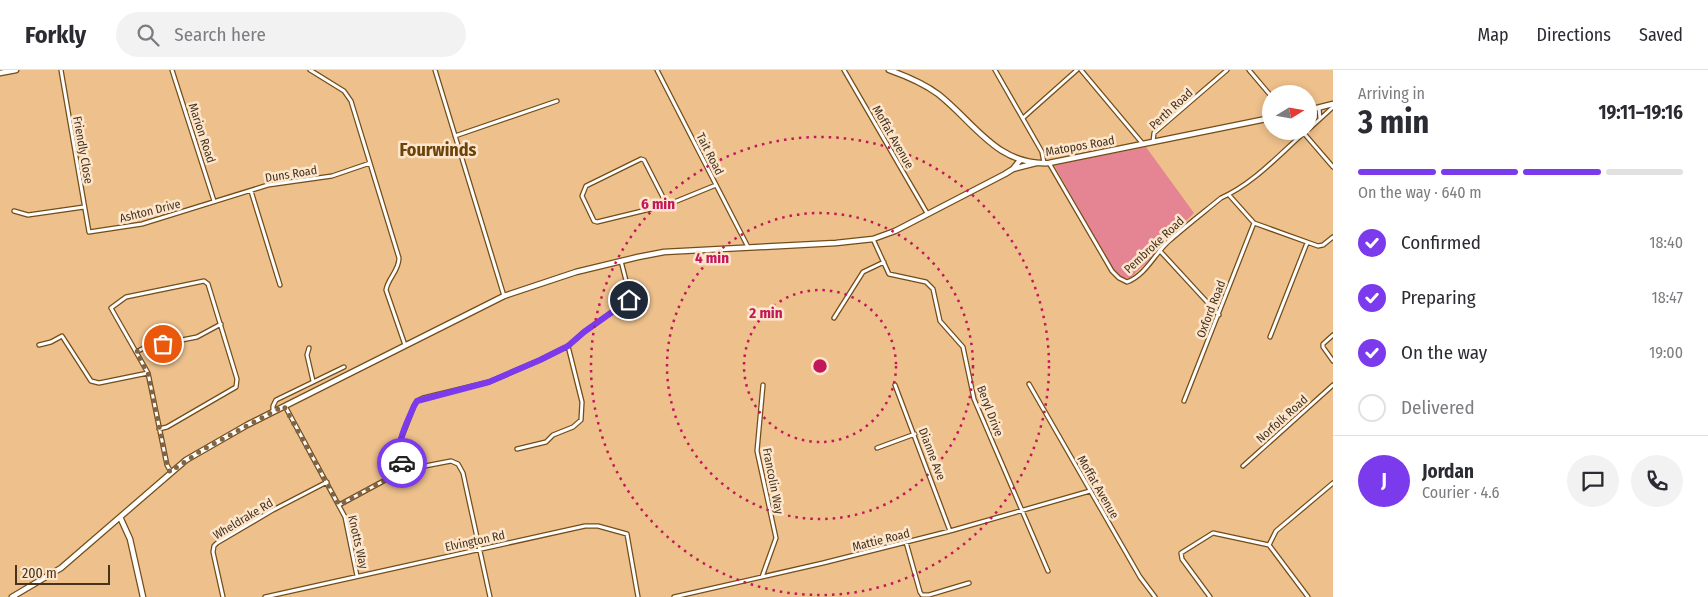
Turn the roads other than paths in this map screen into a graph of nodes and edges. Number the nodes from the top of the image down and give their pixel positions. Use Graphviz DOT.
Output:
graph roads {
  1 [pos="16,70"];
  2 [pos="61,70"];
  3 [pos="172,70"];
  4 [pos="310,70"];
  5 [pos="434,70"];
  6 [pos="657,70"];
  7 [pos="844,70"];
  8 [pos="889,70"];
  9 [pos="995,70"];
  10 [pos="1077,70"];
  11 [pos="1081,70"];
  12 [pos="1227,70"];
  13 [pos="1249,70"];
  14 [pos="0,73"];
  15 [pos="1262,85"];
  16 [pos="557,101"];
  17 [pos="1333,106"];
  18 [pos="1319,108"];
  19 [pos="1023,118"];
  20 [pos="1320,119"];
  21 [pos="1262,120"];
  22 [pos="455,136"];
  23 [pos="1294,140"];
  24 [pos="1312,140"];
  25 [pos="1153,142"];
  26 [pos="1144,144"];
  27 [pos="1020,160"];
  28 [pos="370,163"];
  29 [pos="1037,163"];
  30 [pos="1047,163"];
  31 [pos="1333,167"];
  32 [pos="1013,169"];
  33 [pos="716,185"];
  34 [pos="251,191"];
  35 [pos="1229,195"];
  36 [pos="214,201"];
  37 [pos="667,205"];
  38 [pos="84,207"];
  39 [pos="14,211"];
  40 [pos="927,213"];
  41 [pos="1254,223"];
  42 [pos="89,232"];
  43 [pos="1333,237"];
  44 [pos="873,239"];
  45 [pos="1307,242"];
  46 [pos="748,246"];
  47 [pos="1161,252"];
  48 [pos="621,261"];
  49 [pos="884,262"];
  50 [pos="280,285"];
  51 [pos="504,296"];
  52 [pos="1218,315"];
  53 [pos="834,318"];
  54 [pos="221,324"];
  55 [pos="1333,335"];
  56 [pos="1270,337"];
  57 [pos="39,345"];
  58 [pos="405,345"];
  59 [pos="568,346"];
  60 [pos="309,348"];
  61 [pos="136,352"];
  62 [pos="1333,361"];
  63 [pos="344,367"];
  64 [pos="148,373"];
  65 [pos="313,381"];
  66 [pos="1029,384"];
  67 [pos="763,385"];
  68 [pos="895,385"];
  69 [pos="1333,385"];
  70 [pos="1184,400"];
  71 [pos="284,406"];
  72 [pos="273,412"];
  73 [pos="159,429"];
  74 [pos="914,434"];
  75 [pos="877,448"];
  76 [pos="517,449"];
  77 [pos="1242,466"];
  78 [pos="404,470"];
  79 [pos="170,472"];
  80 [pos="327,482"];
  81 [pos="1333,482"];
  82 [pos="1090,491"];
  83 [pos="339,505"];
  84 [pos="1021,511"];
  85 [pos="120,517"];
  86 [pos="950,531"];
  87 [pos="906,542"];
  88 [pos="1270,545"];
  89 [pos="480,550"];
  90 [pos="1048,571"];
  91 [pos="357,576"];
  92 [pos="762,577"];
  93 [pos="969,583"];
  94 [pos="12,597"];
  95 [pos="143,597"];
  96 [pos="223,597"];
  97 [pos="265,597"];
  98 [pos="490,597"];
  99 [pos="638,597"];
  100 [pos="674,597"];
  101 [pos="1155,597"];
  102 [pos="1210,597"];
  103 [pos="1308,597"];
  1 -- 14 [label="street"];
  2 -- 38 [label="street, Friendly Close"];
  3 -- 36 [label="street, Marion Road"];
  4 -- 28 [label="street"];
  5 -- 22 [label="street"];
  6 -- 33 [label="street, Tait Road"];
  7 -- 40 [label="street, Moffat Avenue"];
  8 -- 27 [label="street, Matopos Road"];
  9 -- 19 [label="street"];
  10 -- 19 [label="street"];
  11 -- 26 [label="street"];
  12 -- 25 [label="street, Perth Road"];
  13 -- 15 [label="street"];
  16 -- 22 [label="street"];
  17 -- 18 [label="street"];
  17 -- 20 [label="street, Pembroke Road"];
  18 -- 20 [label="street"];
  19 -- 30 [label="street"];
  21 -- 25 [label="street, Matopos Road"];
  22 -- 51 [label="street"];
  23 -- 35 [label="street, Pembroke Road"];
  24 -- 31 [label="street"];
  25 -- 26 [label="street, Matopos Road"];
  26 -- 30 [label="street, Matopos Road"];
  27 -- 29 [label="street, Matopos Road"];
  27 -- 32 [label="street"];
  28 -- 34 [label="street, Duns Road"];
  28 -- 58 [label="street"];
  29 -- 30 [label="street, Matopos Road"];
  29 -- 32 [label="street"];
  30 -- 47 [label="street, Pembroke Road"];
  32 -- 40 [label="street"];
  33 -- 37 [label="street"];
  33 -- 46 [label="street, Tait Road"];
  34 -- 36 [label="street, Duns Road"];
  34 -- 50 [label="street"];
  35 -- 41 [label="street"];
  35 -- 47 [label="street, Pembroke Road"];
  36 -- 42 [label="street, Ashton Drive"];
  37 -- 37 [label="street"];
  38 -- 39 [label="street"];
  38 -- 42 [label="street, Friendly Close"];
  40 -- 44 [label="street"];
  41 -- 45 [label="street"];
  41 -- 52 [label="street, Oxford Road"];
  43 -- 45 [label="street"];
  44 -- 46 [label="street"];
  44 -- 49 [label="street, Beryl Drive"];
  45 -- 56 [label="street"];
  46 -- 48 [label="street"];
  47 -- 52 [label="street"];
  48 -- 51 [label="street"];
  48 -- 59 [label="street"];
  49 -- 53 [label="street"];
  49 -- 84 [label="street, Beryl Drive"];
  51 -- 58 [label="street"];
  52 -- 70 [label="street, Oxford Road"];
  54 -- 61 [label="street"];
  54 -- 61 [label="street"];
  54 -- 73 [label="street"];
  55 -- 62 [label="street"];
  57 -- 64 [label="street"];
  58 -- 71 [label="street"];
  59 -- 76 [label="street"];
  59 -- 78 [label="street"];
  60 -- 65 [label="street"];
  61 -- 64 [label="street"];
  63 -- 65 [label="street"];
  64 -- 73 [label="street"];
  65 -- 72 [label="street"];
  66 -- 82 [label="street, Moffat Avenue"];
  67 -- 92 [label="street, Francolin Way"];
  68 -- 74 [label="street, Dianne Ave"];
  69 -- 77 [label="street, Norfolk Road"];
  71 -- 72 [label="street"];
  71 -- 80 [label="street, Knotts Way"];
  72 -- 79 [label="street"];
  73 -- 79 [label="street"];
  74 -- 75 [label="street"];
  74 -- 86 [label="street, Dianne Ave"];
  78 -- 83 [label="street"];
  78 -- 89 [label="street"];
  79 -- 85 [label="street"];
  80 -- 83 [label="street, Knotts Way"];
  80 -- 96 [label="street, Wheldrake Rd"];
  81 -- 88 [label="street"];
  82 -- 84 [label="street, Mattie Road"];
  82 -- 101 [label="street, Moffat Avenue"];
  83 -- 91 [label="street, Knotts Way"];
  84 -- 86 [label="street, Mattie Road"];
  84 -- 90 [label="street"];
  85 -- 94 [label="street"];
  85 -- 95 [label="street"];
  86 -- 87 [label="street, Mattie Road"];
  87 -- 92 [label="street, Mattie Road"];
  87 -- 93 [label="street"];
  88 -- 102 [label="street"];
  88 -- 103 [label="street"];
  89 -- 91 [label="street, Elvington Rd"];
  89 -- 98 [label="street"];
  89 -- 99 [label="street, Elvington Rd"];
  91 -- 97 [label="street, Elvington Rd"];
  92 -- 100 [label="street, Mattie Road"];
}
